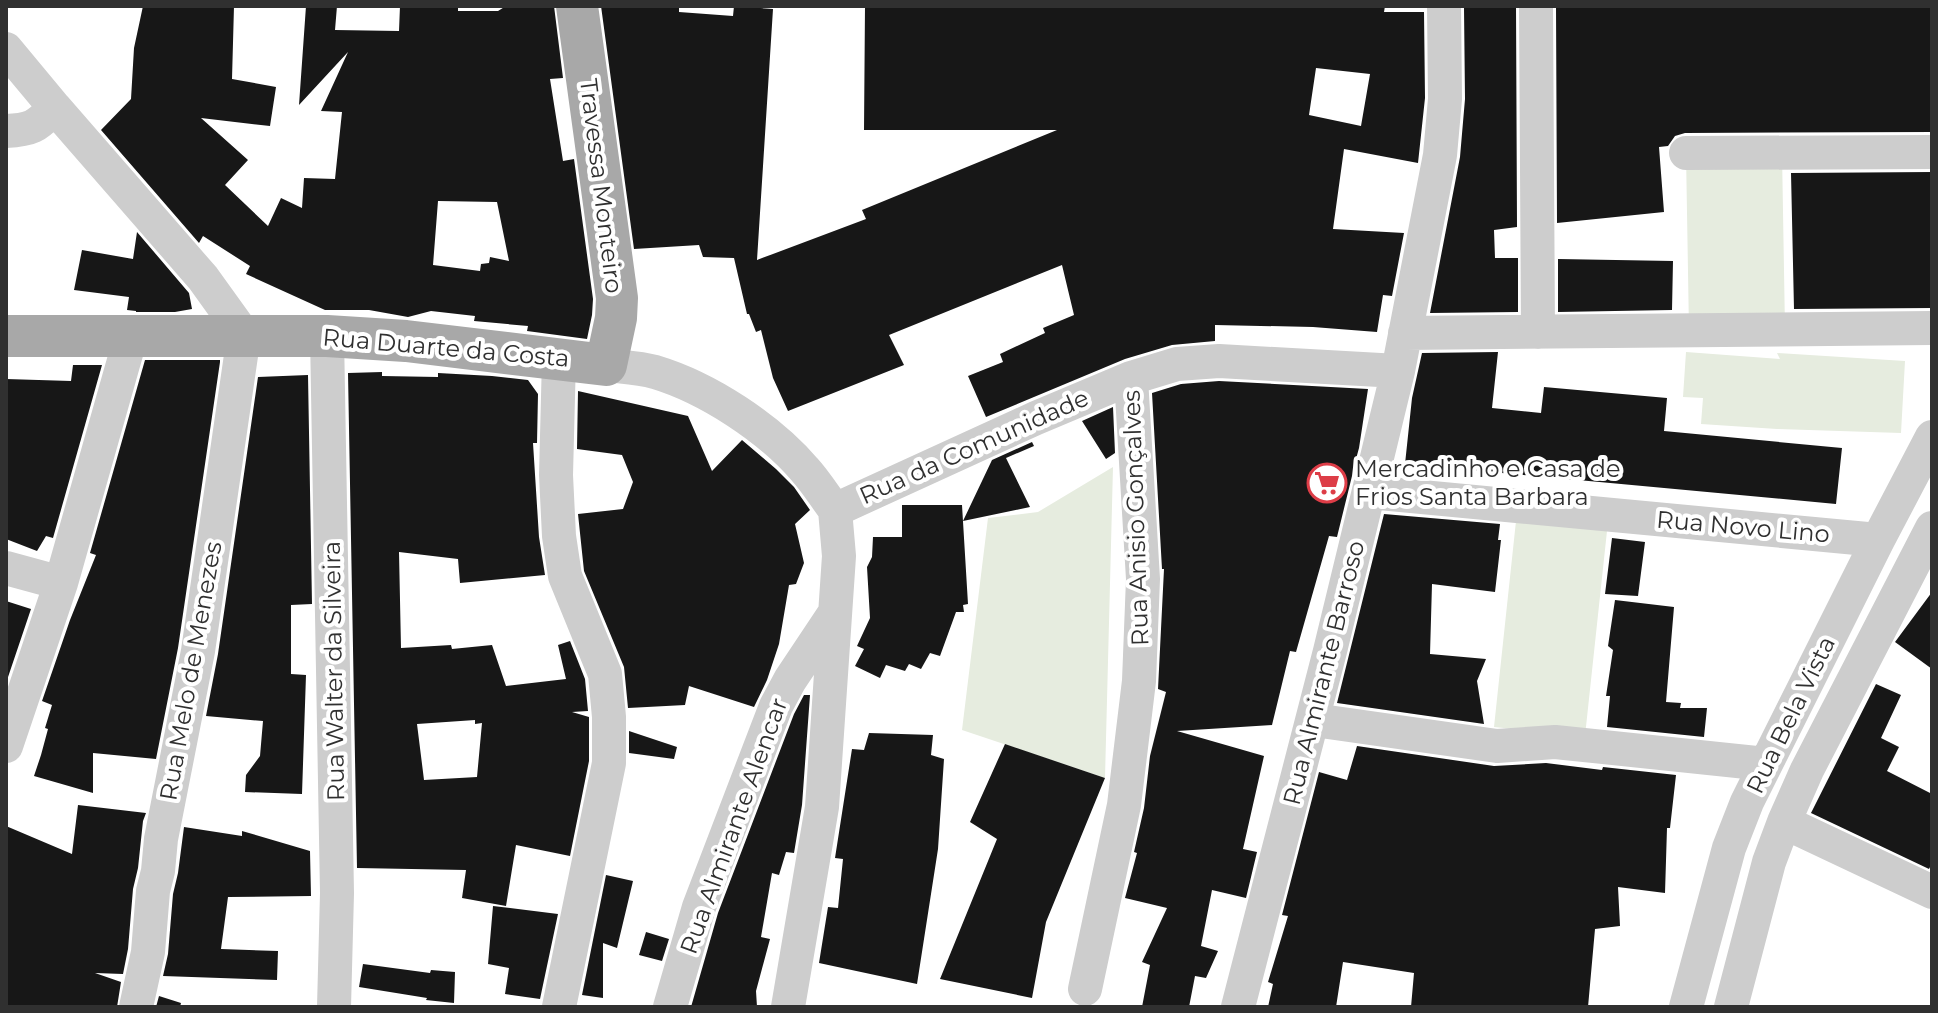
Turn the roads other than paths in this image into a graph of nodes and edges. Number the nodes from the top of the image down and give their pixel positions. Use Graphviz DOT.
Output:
graph roads {
  1 [pos="577,6"];
  2 [pos="1444,6"];
  3 [pos="1536,6"];
  4 [pos="6,49"];
  5 [pos="55,108"];
  6 [pos="6,131"];
  7 [pos="1932,152"];
  8 [pos="1686,153"];
  9 [pos="1932,328"];
  10 [pos="1538,332"];
  11 [pos="1405,333"];
  12 [pos="244,335"];
  13 [pos="6,336"];
  14 [pos="131,336"];
  15 [pos="327,336"];
  16 [pos="559,358"];
  17 [pos="606,365"];
  18 [pos="1398,371"];
  19 [pos="1131,378"];
  20 [pos="1932,437"];
  21 [pos="1369,492"];
  22 [pos="835,510"];
  23 [pos="1932,528"];
  24 [pos="1878,540"];
  25 [pos="6,568"];
  26 [pos="61,583"];
  27 [pos="836,610"];
  28 [pos="1313,717"];
  29 [pos="6,746"];
  30 [pos="1766,764"];
  31 [pos="1784,822"];
  32 [pos="1932,892"];
  33 [pos="1085,989"];
  34 [pos="136,1007"];
  35 [pos="334,1007"];
  36 [pos="559,1007"];
  37 [pos="670,1007"];
  38 [pos="788,1007"];
  39 [pos="1238,1007"];
  40 [pos="1686,1007"];
  41 [pos="1731,1007"];
  1 -- 17 [label="main road, Travessa Monteiro"];
  2 -- 11 [label="street, Rua Almirante Barroso"];
  3 -- 10 [label="street"];
  4 -- 5 [label="street"];
  5 -- 6 [label="street"];
  5 -- 12 [label="street"];
  7 -- 8 [label="street"];
  9 -- 10 [label="street"];
  10 -- 11 [label="street"];
  11 -- 18 [label="street, Rua Almirante Barroso"];
  12 -- 14 [label="main road, Rua Duarte da Costa"];
  12 -- 15 [label="main road, Rua Duarte da Costa"];
  12 -- 34 [label="street, Rua Melo de Menezes"];
  13 -- 14 [label="main road, Rua Duarte da Costa"];
  14 -- 26 [label="street"];
  15 -- 16 [label="main road, Rua Duarte da Costa"];
  15 -- 35 [label="street, Rua Walter da Silveira"];
  16 -- 17 [label="main road, Rua Duarte da Costa"];
  16 -- 36 [label="street"];
  17 -- 22 [label="street, Rua Duarte da Costa"];
  18 -- 19 [label="street, Rua da Comunidade"];
  18 -- 21 [label="street, Rua Almirante Barroso"];
  19 -- 22 [label="street, Rua da Comunidade"];
  19 -- 33 [label="street, Rua Anisio Gonçalves"];
  20 -- 24 [label="street, Rua Bela Vista"];
  21 -- 24 [label="street, Rua Novo Lino"];
  21 -- 28 [label="street, Rua Almirante Barroso"];
  22 -- 27 [label="street"];
  23 -- 31 [label="street, Rua Bela Vista"];
  24 -- 30 [label="street, Rua Bela Vista"];
  25 -- 26 [label="street"];
  26 -- 29 [label="street"];
  27 -- 37 [label="street, Rua Almirante Alencar"];
  27 -- 38 [label="street"];
  28 -- 30 [label="street"];
  28 -- 39 [label="street, Rua Almirante Barroso"];
  30 -- 40 [label="street, Rua Bela Vista"];
  31 -- 32 [label="street"];
  31 -- 41 [label="street, Rua Bela Vista"];
}
